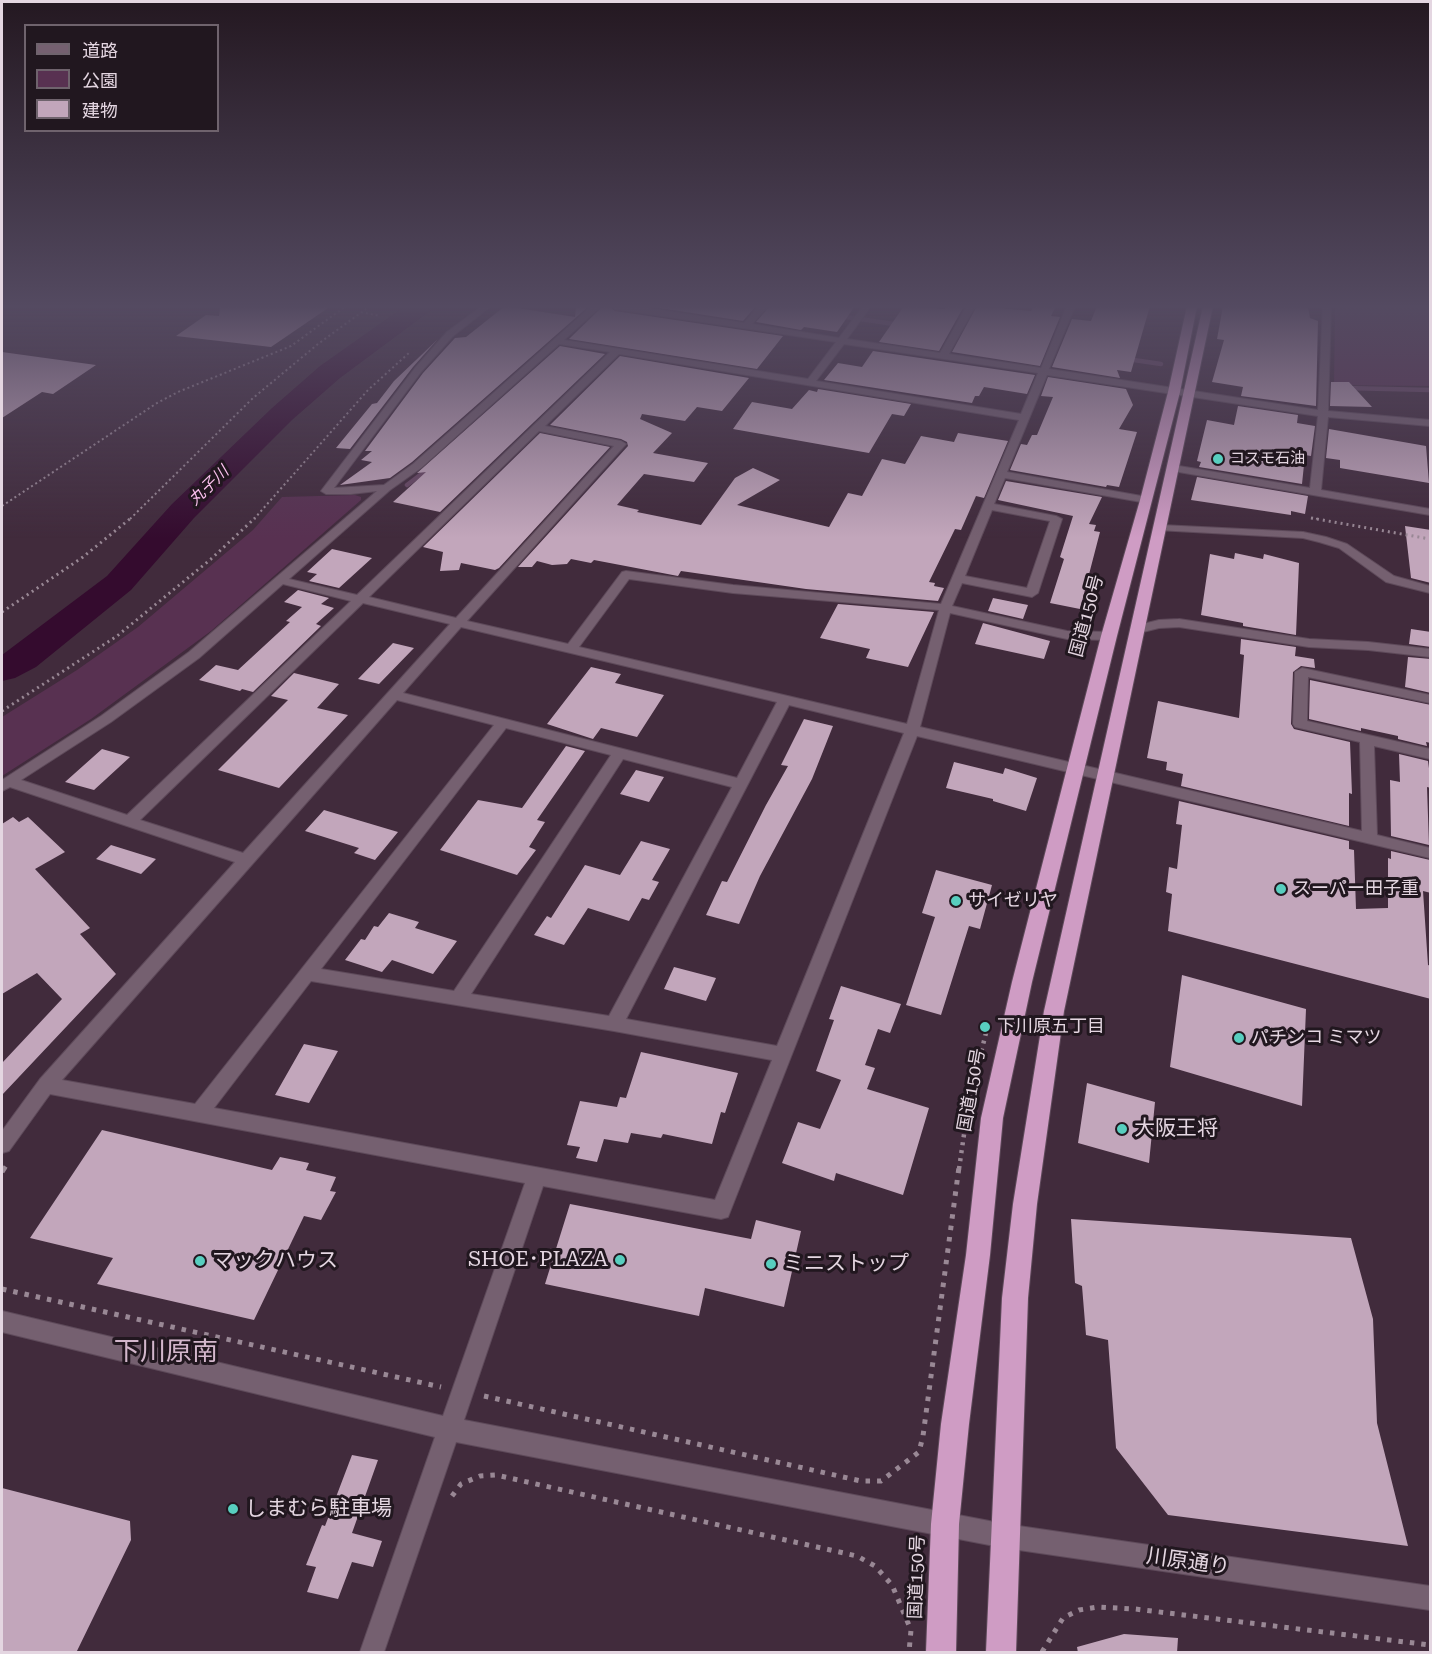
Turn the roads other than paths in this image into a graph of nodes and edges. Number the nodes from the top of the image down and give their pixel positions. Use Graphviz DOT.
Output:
graph roads {
  1 [pos="408,383"];
  2 [pos="510,383"];
  3 [pos="584,383"];
  4 [pos="811,383"];
  5 [pos="1039,383"];
  6 [pos="1117,383"];
  7 [pos="1183,383"];
  8 [pos="1185,383"];
  9 [pos="1324,383"];
  10 [pos="1182,393"];
  11 [pos="1323,414"];
  12 [pos="1025,418"];
  13 [pos="1431,423"];
  14 [pos="537,428"];
  15 [pos="1173,468"];
  16 [pos="1001,474"];
  17 [pos="387,488"];
  18 [pos="1315,492"];
  19 [pos="1148,500"];
  20 [pos="987,506"];
  21 [pos="1431,512"];
  22 [pos="1161,528"];
  23 [pos="957,578"];
  24 [pos="280,580"];
  25 [pos="1431,590"];
  26 [pos="360,599"];
  27 [pos="945,609"];
  28 [pos="458,623"];
  29 [pos="1139,629"];
  30 [pos="1109,636"];
  31 [pos="571,649"];
  32 [pos="1431,653"];
  33 [pos="393,695"];
  34 [pos="1431,699"];
  35 [pos="785,700"];
  36 [pos="503,723"];
  37 [pos="912,730"];
  38 [pos="1367,739"];
  39 [pos="620,753"];
  40 [pos="1431,754"];
  41 [pos="1076,770"];
  42 [pos="1106,777"];
  43 [pos="6,784"];
  44 [pos="741,784"];
  45 [pos="130,821"];
  46 [pos="1370,839"];
  47 [pos="1431,853"];
  48 [pos="246,860"];
  49 [pos="308,974"];
  50 [pos="458,999"];
  51 [pos="614,1024"];
  52 [pos="783,1056"];
  53 [pos="46,1085"];
  54 [pos="199,1113"];
  55 [pos="2,1145"];
  56 [pos="537,1176"];
  57 [pos="2,1322"];
  58 [pos="450,1429"];
  59 [pos="945,1524"];
  60 [pos="1005,1536"];
  61 [pos="1431,1598"];
  62 [pos="372,1653"];
  63 [pos="941,1653"];
  64 [pos="1001,1653"];
  1 -- 17 [label="street"];
  2 -- 17 [label="street"];
  3 -- 14 [label="street"];
  4 -- 12 [label="street"];
  5 -- 12 [label="street"];
  6 -- 10 [label="street"];
  7 -- 10 [label="highway, 国道150号"];
  8 -- 10 [label="highway, 国道150号"];
  9 -- 11 [label="street"];
  10 -- 11 [label="street"];
  10 -- 15 [label="highway, 国道150号"];
  10 -- 19 [label="highway, 国道150号"];
  11 -- 13 [label="street"];
  11 -- 18 [label="street"];
  12 -- 16 [label="street"];
  14 -- 26 [label="street"];
  14 -- 28 [label="street"];
  15 -- 18 [label="street"];
  15 -- 22 [label="highway, 国道150号"];
  16 -- 19 [label="street"];
  16 -- 20 [label="street"];
  17 -- 24 [label="street"];
  18 -- 21 [label="street"];
  19 -- 30 [label="highway, 国道150号"];
  20 -- 23 [label="street"];
  20 -- 23 [label="street"];
  22 -- 25 [label="street"];
  22 -- 29 [label="highway, 国道150号"];
  23 -- 27 [label="street"];
  24 -- 26 [label="street"];
  24 -- 43 [label="street"];
  26 -- 28 [label="street"];
  26 -- 45 [label="street"];
  27 -- 30 [label="street"];
  27 -- 31 [label="street"];
  27 -- 37 [label="street"];
  28 -- 31 [label="street"];
  28 -- 33 [label="street"];
  29 -- 32 [label="street"];
  29 -- 42 [label="highway, 国道150号"];
  30 -- 41 [label="highway, 国道150号"];
  31 -- 35 [label="street"];
  33 -- 36 [label="street"];
  33 -- 48 [label="street"];
  34 -- 38 [label="street"];
  35 -- 37 [label="street"];
  35 -- 44 [label="street"];
  36 -- 39 [label="street"];
  36 -- 49 [label="street"];
  37 -- 41 [label="street"];
  37 -- 52 [label="street"];
  38 -- 40 [label="street"];
  38 -- 46 [label="street"];
  39 -- 44 [label="street"];
  39 -- 50 [label="street"];
  41 -- 42 [label="street"];
  41 -- 59 [label="highway, 国道150号"];
  42 -- 46 [label="street"];
  42 -- 60 [label="highway, 国道150号"];
  43 -- 45 [label="street"];
  44 -- 51 [label="street"];
  45 -- 48 [label="street"];
  46 -- 47 [label="street"];
  48 -- 53 [label="street"];
  49 -- 50 [label="street"];
  49 -- 54 [label="street"];
  50 -- 51 [label="street"];
  51 -- 52 [label="street"];
  52 -- 56 [label="street"];
  53 -- 54 [label="street"];
  53 -- 55 [label="street"];
  54 -- 56 [label="street"];
  56 -- 58 [label="street"];
  57 -- 58 [label="street, 川原通り"];
  58 -- 59 [label="street, 川原通り"];
  58 -- 62 [label="street"];
  59 -- 60 [label="street, 川原通り"];
  59 -- 63 [label="highway, 国道150号"];
  60 -- 61 [label="street, 川原通り"];
  60 -- 64 [label="highway, 国道150号"];
}
